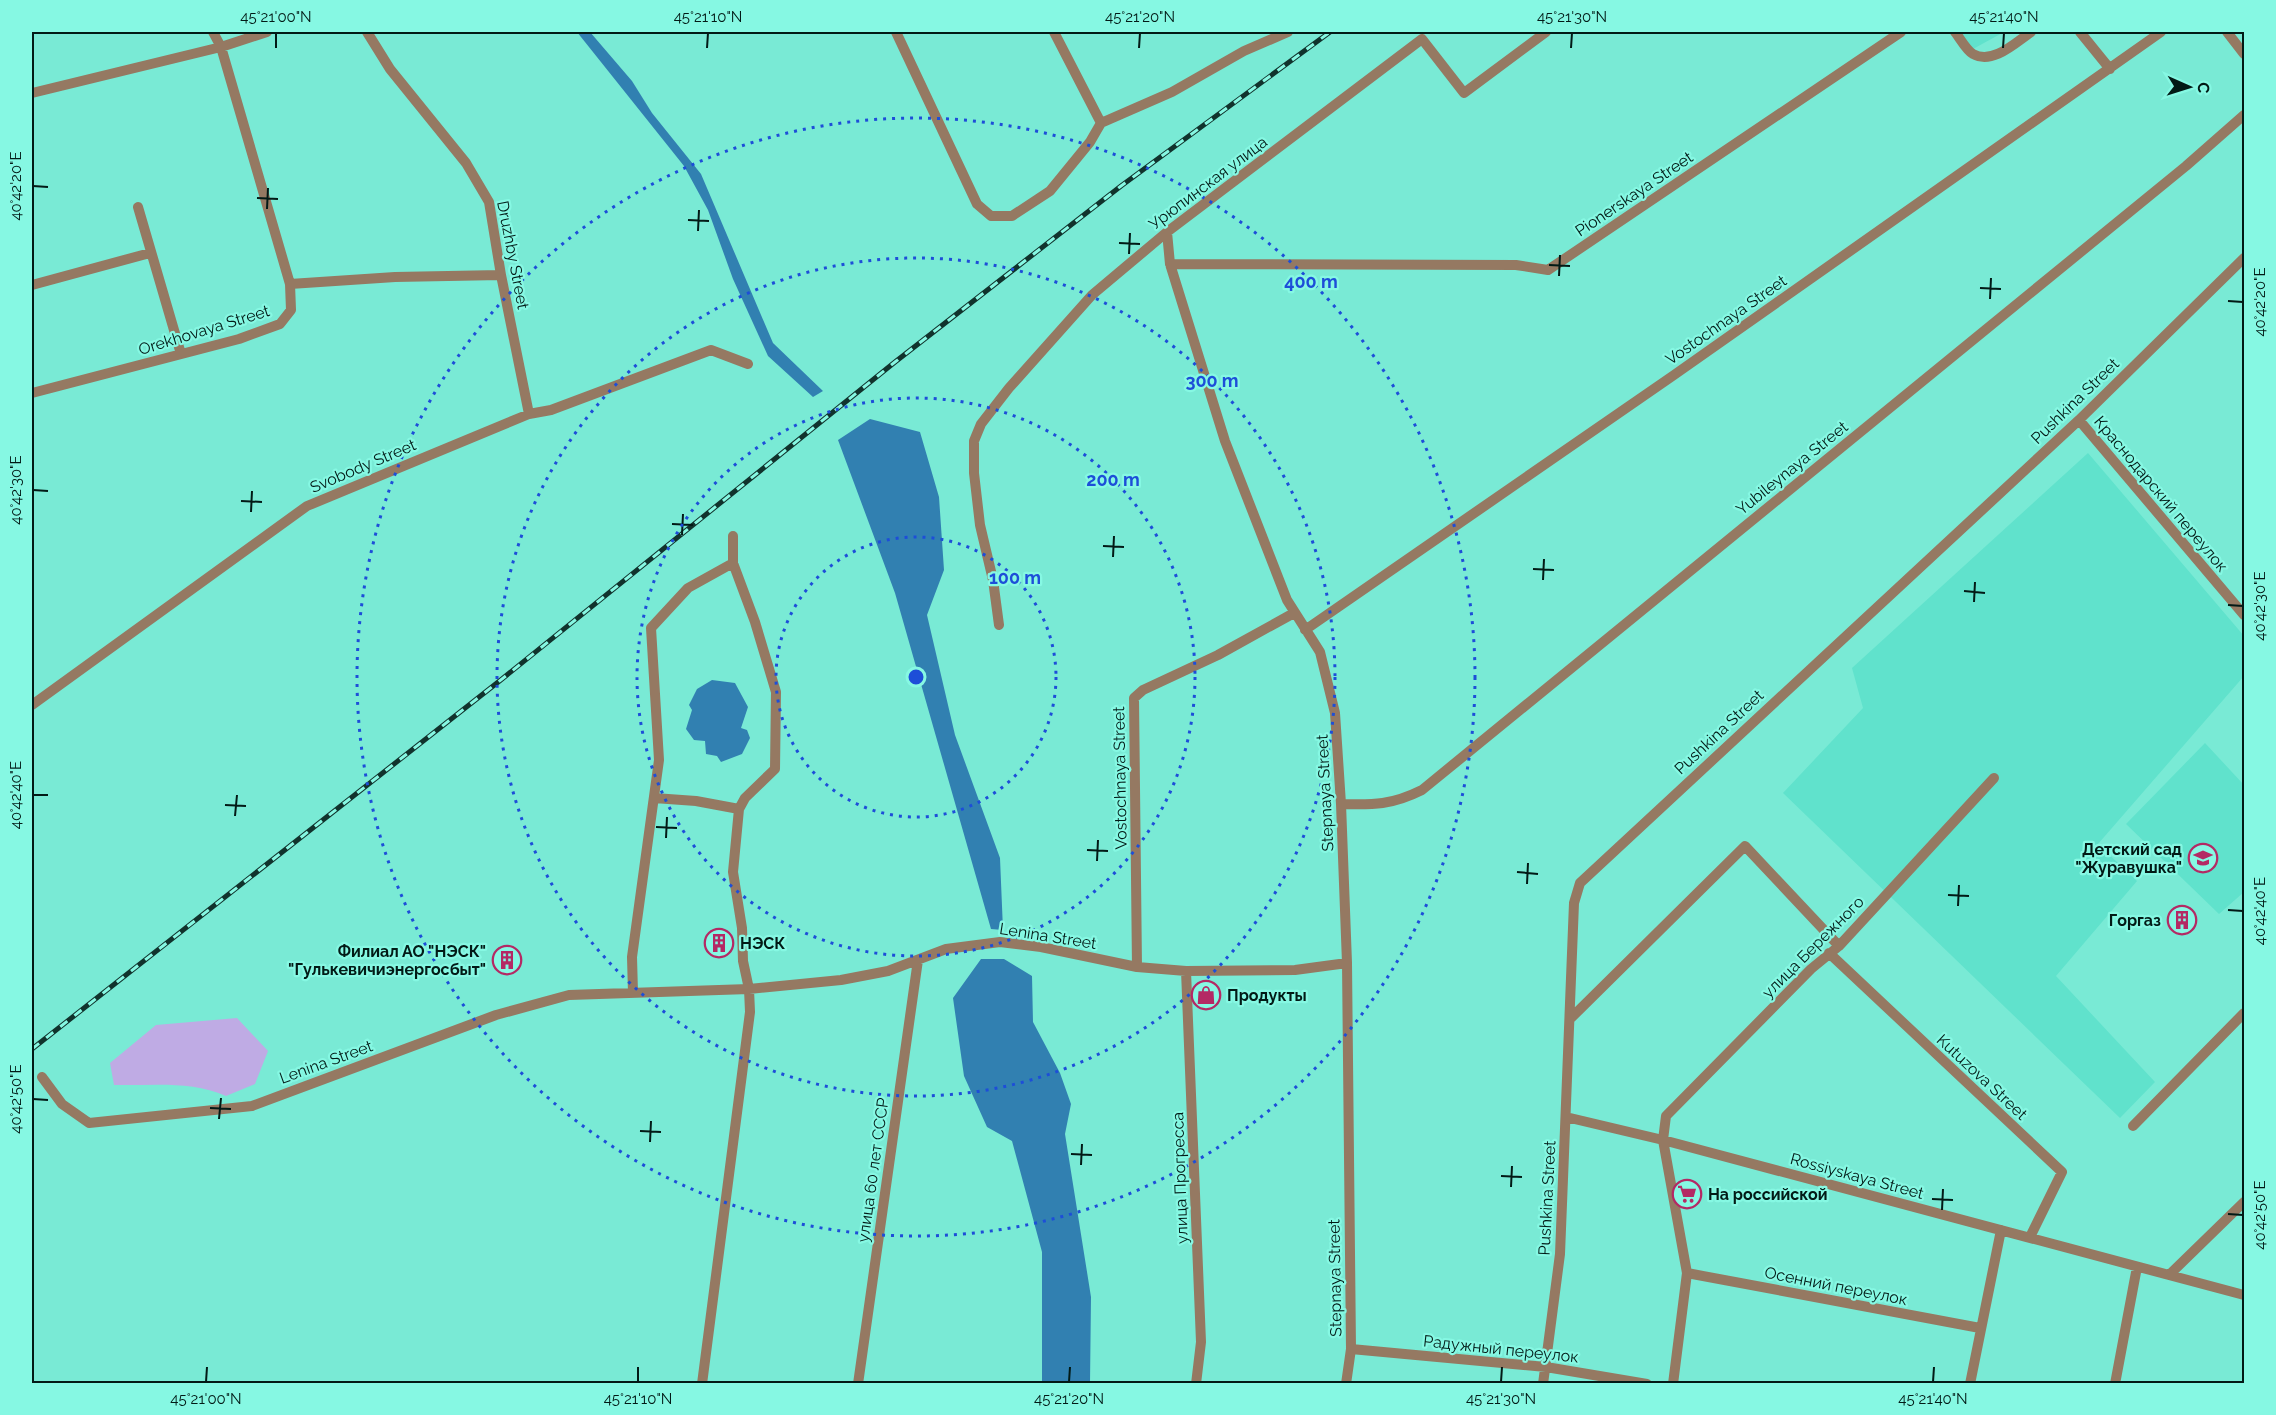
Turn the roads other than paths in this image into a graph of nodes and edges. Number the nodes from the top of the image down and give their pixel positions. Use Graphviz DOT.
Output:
graph roads {
  1 [pos="213,32"];
  2 [pos="267,32"];
  3 [pos="367,32"];
  4 [pos="896,32"];
  5 [pos="1054,32"];
  6 [pos="1288,32"];
  7 [pos="1546,32"];
  8 [pos="1900,32"];
  9 [pos="1955,32"];
  10 [pos="2031,32"];
  11 [pos="2080,32"];
  12 [pos="2161,32"];
  13 [pos="2227,32"];
  14 [pos="221,47"];
  15 [pos="2244,54"];
  16 [pos="2110,69"];
  17 [pos="32,93"];
  18 [pos="2244,115"];
  19 [pos="1101,123"];
  20 [pos="138,207"];
  21 [pos="1167,232"];
  22 [pos="150,253"];
  23 [pos="2244,258"];
  24 [pos="1170,264"];
  25 [pos="501,275"];
  26 [pos="290,284"];
  27 [pos="32,285"];
  28 [pos="181,354"];
  29 [pos="748,364"];
  30 [pos="32,393"];
  31 [pos="529,414"];
  32 [pos="2079,420"];
  33 [pos="733,536"];
  34 [pos="733,563"];
  35 [pos="1294,613"];
  36 [pos="2244,615"];
  37 [pos="999,625"];
  38 [pos="1305,630"];
  39 [pos="32,705"];
  40 [pos="1994,778"];
  41 [pos="654,798"];
  42 [pos="1341,804"];
  43 [pos="739,809"];
  44 [pos="1839,946"];
  45 [pos="1829,954"];
  46 [pos="918,960"];
  47 [pos="1347,963"];
  48 [pos="1137,967"];
  49 [pos="1186,972"];
  50 [pos="749,989"];
  51 [pos="633,993"];
  52 [pos="2244,1013"];
  53 [pos="1570,1019"];
  54 [pos="42,1077"];
  55 [pos="1566,1117"];
  56 [pos="2133,1126"];
  57 [pos="1663,1140"];
  58 [pos="2244,1202"];
  59 [pos="2001,1230"];
  60 [pos="2030,1237"];
  61 [pos="2137,1267"];
  62 [pos="1687,1273"];
  63 [pos="2169,1275"];
  64 [pos="2244,1295"];
  65 [pos="1980,1328"];
  66 [pos="1351,1349"];
  67 [pos="1546,1367"];
  68 [pos="702,1383"];
  69 [pos="858,1383"];
  70 [pos="1196,1383"];
  71 [pos="1346,1383"];
  72 [pos="1543,1383"];
  73 [pos="1647,1383"];
  74 [pos="1673,1383"];
  75 [pos="1970,1383"];
  76 [pos="2115,1383"];
  1 -- 14 [label="street, Orekhovaya Street"];
  2 -- 14 [label="street"];
  3 -- 25 [label="street, Druzhby Street"];
  4 -- 19 [label="street"];
  5 -- 19 [label="street"];
  6 -- 19 [label="street"];
  7 -- 21 [label="street, Урюпинская улица"];
  8 -- 24 [label="street, Pionerskaya Street"];
  9 -- 10 [label="street"];
  11 -- 16 [label="street"];
  12 -- 16 [label="street, Vostochnaya Street"];
  13 -- 15 [label="street"];
  14 -- 17 [label="street"];
  14 -- 26 [label="street, Orekhovaya Street"];
  16 -- 38 [label="street, Vostochnaya Street"];
  18 -- 42 [label="street, Yubileynaya Street"];
  20 -- 22 [label="street"];
  21 -- 24 [label="street, Stepnaya Street"];
  21 -- 37 [label="street, Урюпинская улица"];
  22 -- 27 [label="street"];
  22 -- 28 [label="street"];
  23 -- 32 [label="street, Pushkina Street"];
  24 -- 35 [label="street, Stepnaya Street"];
  25 -- 26 [label="street"];
  25 -- 31 [label="street, Druzhby Street"];
  26 -- 28 [label="street, Orekhovaya Street"];
  28 -- 30 [label="street, Orekhovaya Street"];
  29 -- 31 [label="street, Svobody Street"];
  31 -- 39 [label="street, Svobody Street"];
  32 -- 36 [label="street, Краснодарский переулок"];
  32 -- 53 [label="street, Pushkina Street"];
  33 -- 34 [label="street"];
  34 -- 41 [label="street"];
  34 -- 43 [label="street"];
  35 -- 38 [label="street, Stepnaya Street"];
  35 -- 48 [label="street, Vostochnaya Street"];
  38 -- 42 [label="street, Stepnaya Street"];
  40 -- 44 [label="street, улица Бережного"];
  41 -- 43 [label="street"];
  41 -- 51 [label="street"];
  42 -- 47 [label="street, Stepnaya Street"];
  43 -- 50 [label="street"];
  44 -- 45 [label="street, улица Бережного"];
  44 -- 53 [label="street"];
  45 -- 57 [label="street, улица Бережного"];
  45 -- 60 [label="street, Kutuzova Street"];
  46 -- 48 [label="street, Lenina Street"];
  46 -- 50 [label="street, Lenina Street"];
  46 -- 69 [label="street, улица 60 лет СССР"];
  47 -- 49 [label="street, Lenina Street"];
  47 -- 66 [label="street, Stepnaya Street"];
  48 -- 49 [label="street, Lenina Street"];
  49 -- 70 [label="street, улица Прогресса"];
  50 -- 51 [label="street, Lenina Street"];
  50 -- 68 [label="street"];
  51 -- 54 [label="street, Lenina Street"];
  52 -- 56 [label="street"];
  53 -- 55 [label="street, Pushkina Street"];
  55 -- 57 [label="street, Rossiyskaya Street"];
  55 -- 67 [label="street, Pushkina Street"];
  57 -- 59 [label="street, Rossiyskaya Street"];
  57 -- 62 [label="street"];
  58 -- 63 [label="street"];
  59 -- 60 [label="street, Rossiyskaya Street"];
  59 -- 65 [label="street"];
  60 -- 61 [label="street, Rossiyskaya Street"];
  61 -- 63 [label="street, Rossiyskaya Street"];
  61 -- 76 [label="street"];
  62 -- 65 [label="street, Осенний переулок"];
  62 -- 74 [label="street"];
  63 -- 64 [label="street, Rossiyskaya Street"];
  65 -- 75 [label="street"];
  66 -- 67 [label="street, Радужный переулок"];
  66 -- 71 [label="street, Stepnaya Street"];
  67 -- 72 [label="street, Pushkina Street"];
  67 -- 73 [label="street, Радужный переулок"];
}
